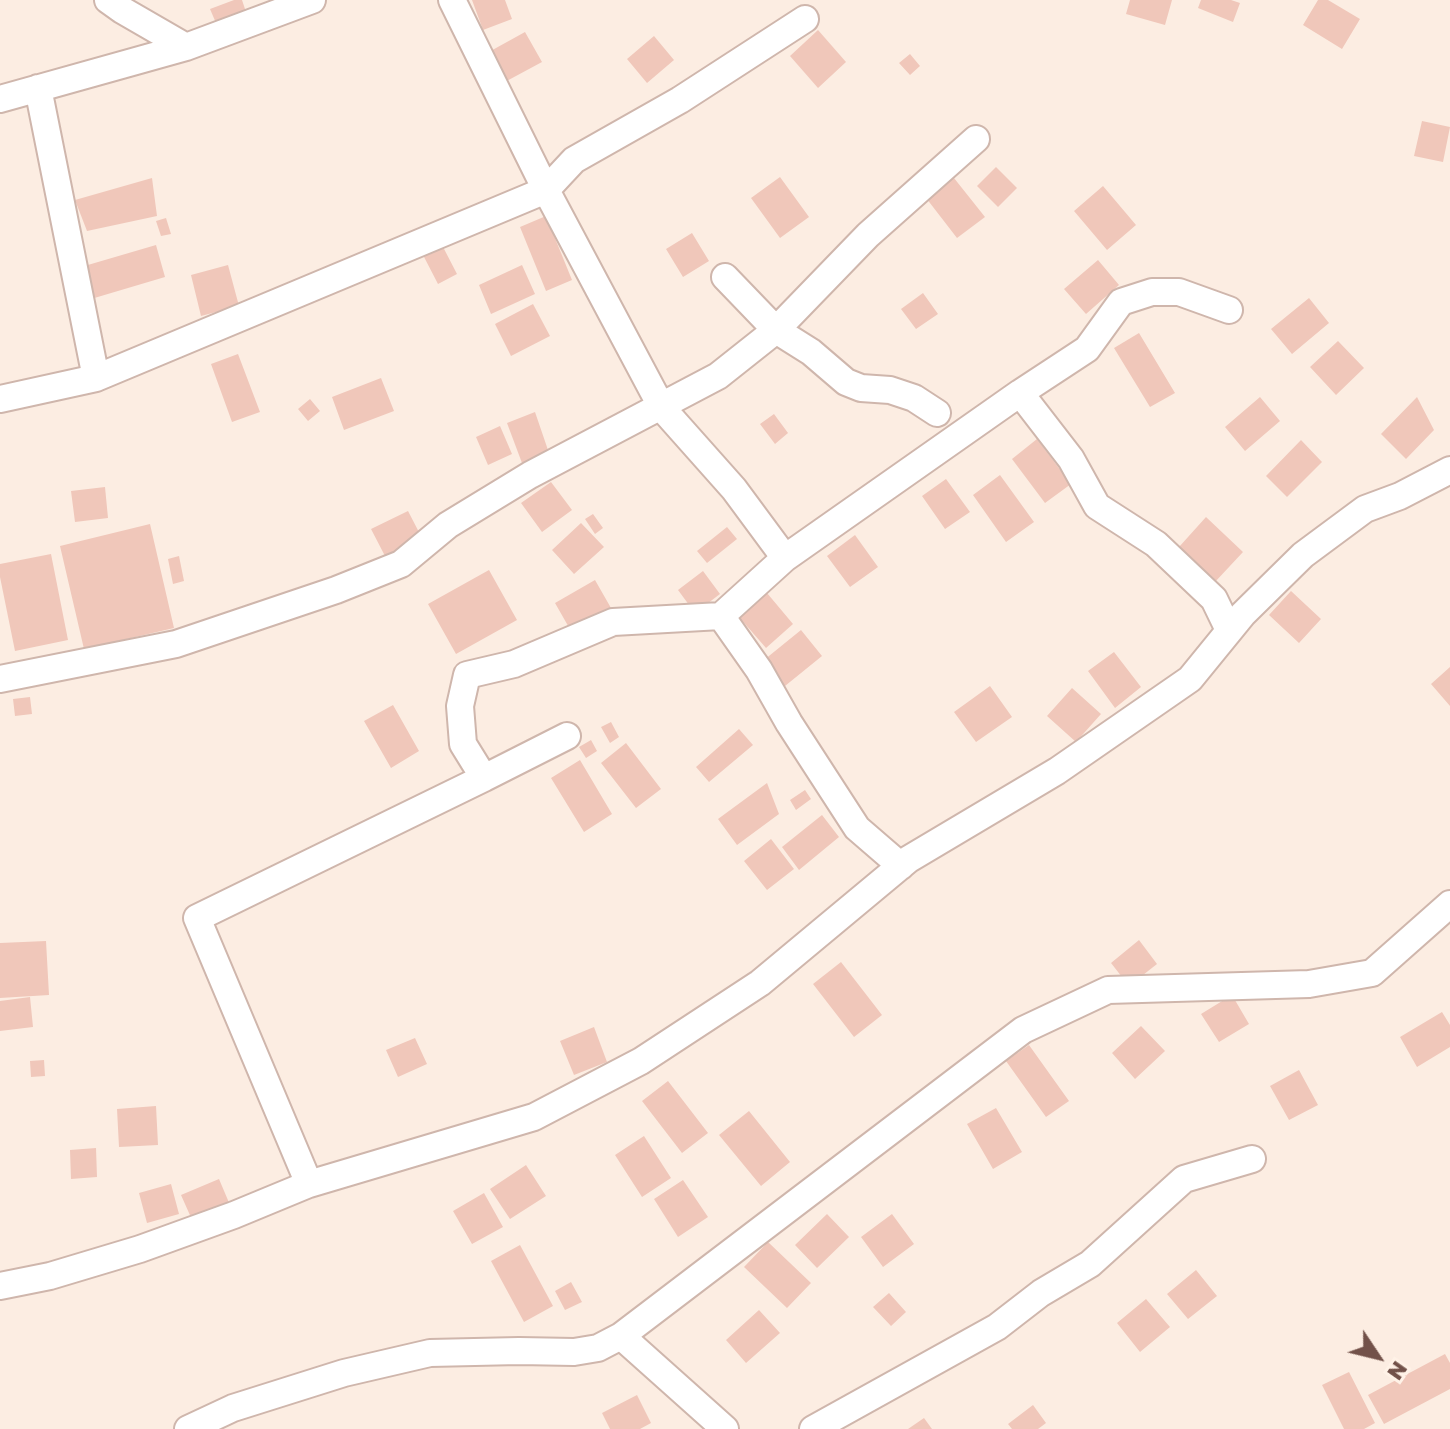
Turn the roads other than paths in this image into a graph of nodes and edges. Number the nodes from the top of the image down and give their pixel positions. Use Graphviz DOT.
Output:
graph roads {
  1 [pos="108,0"];
  2 [pos="312,0"];
  3 [pos="452,0"];
  4 [pos="805,19"];
  5 [pos="186,47"];
  6 [pos="38,88"];
  7 [pos="0,99"];
  8 [pos="976,139"];
  9 [pos="546,190"];
  10 [pos="725,277"];
  11 [pos="1229,310"];
  12 [pos="776,330"];
  13 [pos="96,378"];
  14 [pos="1020,393"];
  15 [pos="0,399"];
  16 [pos="662,408"];
  17 [pos="937,413"];
  18 [pos="1450,470"];
  19 [pos="785,558"];
  20 [pos="721,616"];
  21 [pos="1229,630"];
  22 [pos="0,679"];
  23 [pos="567,736"];
  24 [pos="484,778"];
  25 [pos="901,866"];
  26 [pos="1450,904"];
  27 [pos="1252,1159"];
  28 [pos="309,1184"];
  29 [pos="0,1286"];
  30 [pos="621,1336"];
  31 [pos="188,1429"];
  32 [pos="725,1429"];
  33 [pos="813,1429"];
  1 -- 5 [label="street"];
  2 -- 5 [label="street"];
  3 -- 9 [label="street"];
  4 -- 9 [label="street"];
  5 -- 6 [label="street"];
  6 -- 7 [label="street"];
  6 -- 13 [label="street"];
  8 -- 12 [label="street"];
  9 -- 13 [label="street"];
  9 -- 16 [label="street"];
  10 -- 12 [label="street"];
  11 -- 14 [label="street"];
  12 -- 16 [label="street"];
  12 -- 17 [label="street"];
  13 -- 15 [label="street"];
  14 -- 19 [label="street"];
  14 -- 21 [label="street"];
  16 -- 19 [label="street"];
  16 -- 22 [label="street"];
  18 -- 21 [label="street"];
  19 -- 20 [label="street"];
  20 -- 24 [label="street"];
  20 -- 25 [label="street"];
  21 -- 25 [label="street"];
  23 -- 24 [label="street"];
  24 -- 28 [label="street"];
  25 -- 28 [label="street"];
  26 -- 30 [label="street"];
  27 -- 33 [label="street"];
  28 -- 29 [label="street"];
  30 -- 31 [label="street"];
  30 -- 32 [label="street"];
}
